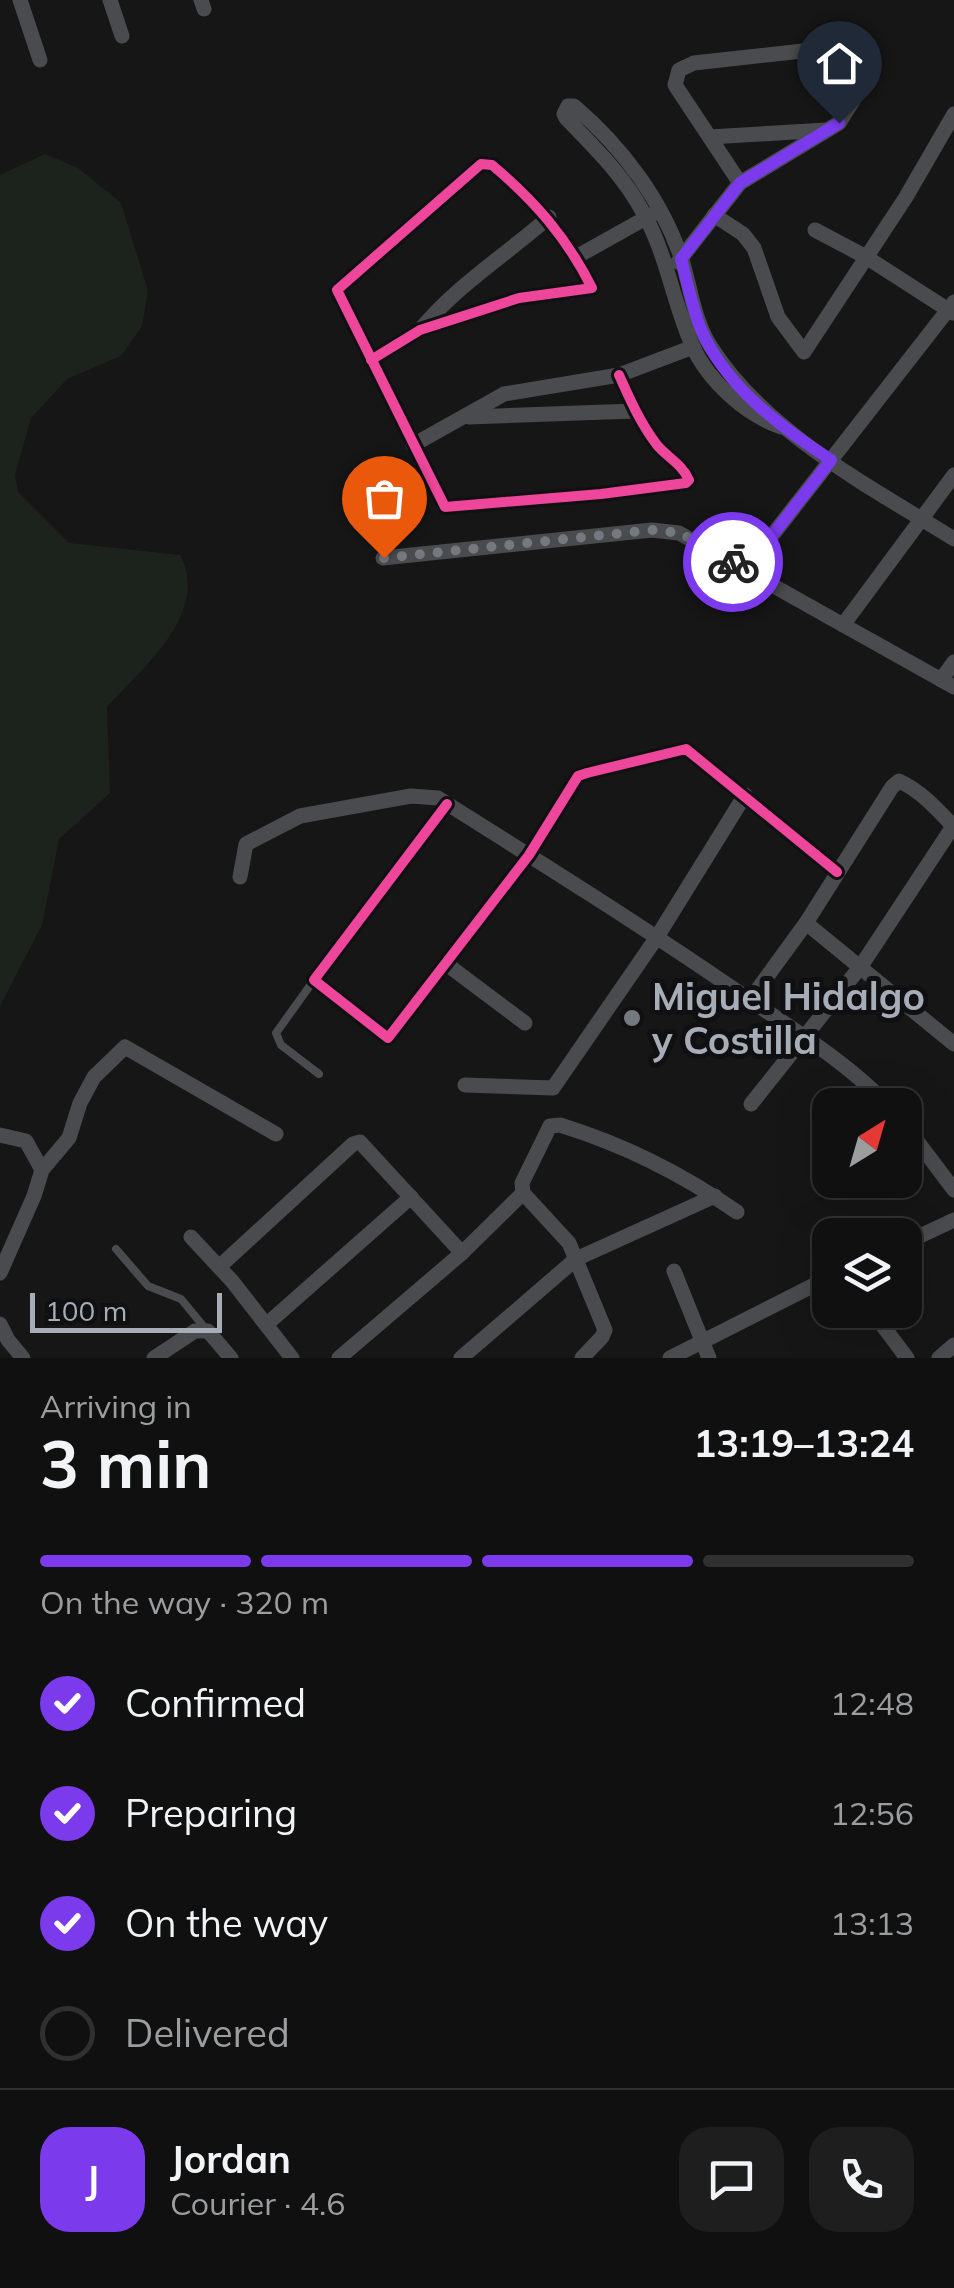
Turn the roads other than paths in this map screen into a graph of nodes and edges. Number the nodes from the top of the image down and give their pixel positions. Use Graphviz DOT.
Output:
graph roads {
  1 [pos="20,0"];
  2 [pos="110,0"];
  3 [pos="122,36"];
  4 [pos="40,60"];
  5 [pos="954,114"];
  6 [pos="830,130"];
  7 [pos="710,137"];
  8 [pos="740,183"];
  9 [pos="654,213"];
  10 [pos="714,215"];
  11 [pos="548,218"];
  12 [pos="815,230"];
  13 [pos="576,257"];
  14 [pos="866,257"];
  15 [pos="681,259"];
  16 [pos="669,274"];
  17 [pos="952,309"];
  18 [pos="420,330"];
  19 [pos="693,347"];
  20 [pos="371,360"];
  21 [pos="619,374"];
  22 [pos="635,411"];
  23 [pos="467,417"];
  24 [pos="781,427"];
  25 [pos="413,444"];
  26 [pos="831,460"];
  27 [pos="954,476"];
  28 [pos="921,519"];
  29 [pos="954,540"];
  30 [pos="384,558"];
  31 [pos="746,569"];
  32 [pos="843,625"];
  33 [pos="954,662"];
  34 [pos="948,683"];
  35 [pos="745,795"];
  36 [pos="447,804"];
  37 [pos="954,826"];
  38 [pos="529,855"];
  39 [pos="838,872"];
  40 [pos="240,877"];
  41 [pos="806,923"];
  42 [pos="657,936"];
  43 [pos="445,964"];
  44 [pos="861,966"];
  45 [pos="314,980"];
  46 [pos="750,1000"];
  47 [pos="525,1023"];
  48 [pos="806,1036"];
  49 [pos="954,1044"];
  50 [pos="318,1074"];
  51 [pos="465,1086"];
  52 [pos="871,1088"];
  53 [pos="751,1104"];
  54 [pos="276,1134"];
  55 [pos="0,1135"];
  56 [pos="922,1147"];
  57 [pos="42,1170"];
  58 [pos="954,1190"];
  59 [pos="523,1193"];
  60 [pos="715,1196"];
  61 [pos="411,1197"];
  62 [pos="737,1212"];
  63 [pos="952,1224"];
  64 [pos="922,1236"];
  65 [pos="191,1238"];
  66 [pos="116,1249"];
  67 [pos="462,1253"];
  68 [pos="576,1259"];
  69 [pos="220,1266"];
  70 [pos="674,1271"];
  71 [pos="0,1273"];
  72 [pos="812,1286"];
  73 [pos="0,1324"];
  74 [pos="267,1324"];
  75 [pos="884,1328"];
  76 [pos="208,1331"];
  77 [pos="701,1341"];
  78 [pos="954,1345"];
  79 [pos="360,1352"];
  80 [pos="23,1358"];
  81 [pos="154,1358"];
  82 [pos="230,1358"];
  83 [pos="292,1358"];
  84 [pos="339,1358"];
  85 [pos="460,1358"];
  86 [pos="582,1358"];
  87 [pos="670,1358"];
  88 [pos="709,1358"];
  89 [pos="907,1358"];
  90 [pos="939,1358"];
  1 -- 4 [label="street"];
  2 -- 3 [label="street"];
  5 -- 14 [label="street"];
  6 -- 7 [label="street"];
  6 -- 7 [label="street"];
  6 -- 8 [label="street"];
  7 -- 8 [label="street"];
  8 -- 10 [label="street"];
  9 -- 9 [label="street"];
  9 -- 13 [label="street"];
  9 -- 15 [label="street"];
  9 -- 16 [label="street"];
  10 -- 14 [label="street"];
  10 -- 15 [label="street"];
  11 -- 13 [label="street"];
  11 -- 18 [label="street"];
  11 -- 20 [label="street"];
  12 -- 14 [label="street"];
  13 -- 18 [label="street"];
  14 -- 17 [label="street"];
  15 -- 16 [label="street"];
  15 -- 24 [label="street"];
  16 -- 19 [label="street"];
  17 -- 26 [label="street"];
  18 -- 20 [label="street"];
  19 -- 21 [label="street"];
  19 -- 24 [label="street"];
  20 -- 25 [label="street"];
  21 -- 22 [label="street"];
  21 -- 23 [label="street"];
  22 -- 23 [label="street"];
  22 -- 25 [label="street"];
  23 -- 25 [label="street"];
  24 -- 26 [label="street"];
  26 -- 28 [label="street"];
  26 -- 31 [label="street"];
  27 -- 28 [label="street"];
  28 -- 29 [label="street"];
  28 -- 32 [label="street"];
  30 -- 31 [label="street"];
  31 -- 32 [label="street"];
  32 -- 34 [label="street"];
  33 -- 34 [label="street"];
  35 -- 38 [label="street"];
  35 -- 39 [label="street"];
  35 -- 42 [label="street"];
  36 -- 38 [label="street"];
  36 -- 40 [label="street"];
  36 -- 45 [label="street"];
  37 -- 39 [label="street"];
  37 -- 44 [label="street"];
  38 -- 42 [label="street"];
  38 -- 43 [label="street"];
  39 -- 41 [label="street"];
  41 -- 44 [label="street"];
  41 -- 46 [label="street"];
  42 -- 46 [label="street"];
  42 -- 51 [label="street"];
  43 -- 45 [label="street"];
  43 -- 47 [label="street"];
  44 -- 48 [label="street"];
  44 -- 49 [label="street"];
  45 -- 50 [label="lane"];
  46 -- 48 [label="street"];
  48 -- 52 [label="street"];
  48 -- 53 [label="street"];
  54 -- 57 [label="street"];
  55 -- 57 [label="street"];
  56 -- 58 [label="street"];
  57 -- 71 [label="street"];
  59 -- 60 [label="street"];
  59 -- 67 [label="street"];
  59 -- 68 [label="street"];
  60 -- 62 [label="street"];
  60 -- 68 [label="street"];
  61 -- 67 [label="street"];
  61 -- 69 [label="street"];
  61 -- 74 [label="street"];
  63 -- 64 [label="street"];
  65 -- 69 [label="street"];
  66 -- 76 [label="lane"];
  67 -- 79 [label="street"];
  68 -- 85 [label="street"];
  68 -- 86 [label="street"];
  69 -- 74 [label="street"];
  70 -- 77 [label="street"];
  72 -- 77 [label="street"];
  73 -- 80 [label="street"];
  74 -- 83 [label="street"];
  75 -- 89 [label="street"];
  76 -- 81 [label="street"];
  76 -- 82 [label="street"];
  77 -- 87 [label="street"];
  77 -- 88 [label="street"];
  78 -- 90 [label="street"];
  79 -- 84 [label="street"];
}
